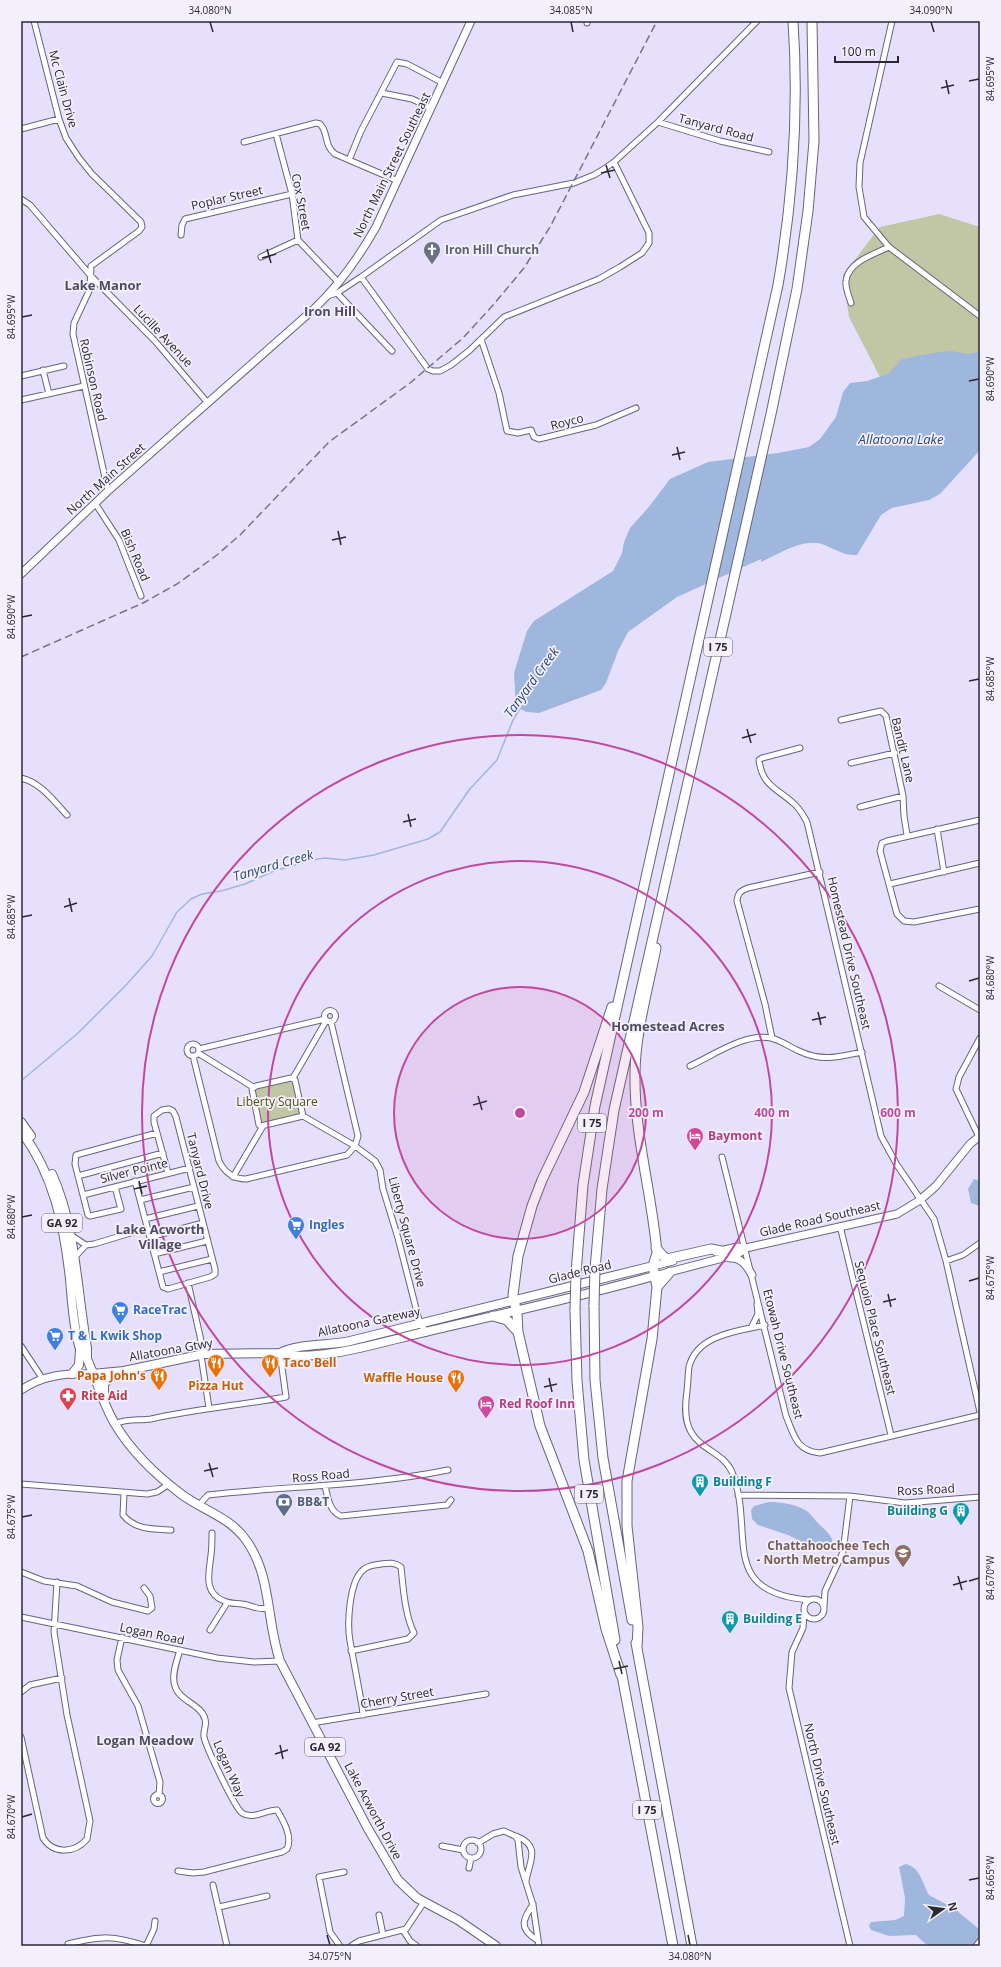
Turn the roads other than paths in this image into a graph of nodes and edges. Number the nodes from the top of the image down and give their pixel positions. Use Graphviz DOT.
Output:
graph roads {
  1 [pos="34,21"];
  2 [pos="472,21"];
  3 [pos="757,21"];
  4 [pos="793,21"];
  5 [pos="812,21"];
  6 [pos="892,21"];
  7 [pos="443,83"];
  8 [pos="382,93"];
  9 [pos="431,108"];
  10 [pos="59,119"];
  11 [pos="658,122"];
  12 [pos="21,129"];
  13 [pos="276,134"];
  14 [pos="244,142"];
  15 [pos="768,152"];
  16 [pos="348,160"];
  17 [pos="614,162"];
  18 [pos="398,181"];
  19 [pos="292,194"];
  20 [pos="21,199"];
  21 [pos="181,235"];
  22 [pos="298,240"];
  23 [pos="888,247"];
  24 [pos="261,257"];
  25 [pos="91,276"];
  26 [pos="361,277"];
  27 [pos="339,283"];
  28 [pos="337,293"];
  29 [pos="326,297"];
  30 [pos="851,303"];
  31 [pos="980,316"];
  32 [pos="481,339"];
  33 [pos="392,351"];
  34 [pos="64,366"];
  35 [pos="44,370"];
  36 [pos="21,376"];
  37 [pos="84,386"];
  38 [pos="49,394"];
  39 [pos="21,400"];
  40 [pos="207,402"];
  41 [pos="636,408"];
  42 [pos="108,491"];
  43 [pos="95,503"];
  44 [pos="21,574"];
  45 [pos="141,596"];
  46 [pos="841,720"];
  47 [pos="800,748"];
  48 [pos="895,753"];
  49 [pos="850,763"];
  50 [pos="21,778"];
  51 [pos="904,796"];
  52 [pos="860,806"];
  53 [pos="67,815"];
  54 [pos="980,820"];
  55 [pos="937,829"];
  56 [pos="907,836"];
  57 [pos="980,863"];
  58 [pos="820,872"];
  59 [pos="944,872"];
  60 [pos="890,884"];
  61 [pos="664,887"];
  62 [pos="980,909"];
  63 [pos="624,976"];
  64 [pos="939,986"];
  65 [pos="980,1010"];
  66 [pos="327,1021"];
  67 [pos="772,1038"];
  68 [pos="980,1038"];
  69 [pos="198,1051"];
  70 [pos="862,1052"];
  71 [pos="193,1056"];
  72 [pos="690,1066"];
  73 [pos="293,1078"];
  74 [pos="253,1087"];
  75 [pos="303,1116"];
  76 [pos="21,1122"];
  77 [pos="263,1126"];
  78 [pos="21,1131"];
  79 [pos="157,1133"];
  80 [pos="979,1136"];
  81 [pos="355,1146"];
  82 [pos="163,1153"];
  83 [pos="722,1157"];
  84 [pos="190,1168"];
  85 [pos="168,1173"];
  86 [pos="78,1176"];
  87 [pos="233,1176"];
  88 [pos="135,1181"];
  89 [pos="115,1187"];
  90 [pos="194,1187"];
  91 [pos="83,1195"];
  92 [pos="140,1200"];
  93 [pos="920,1200"];
  94 [pos="198,1206"];
  95 [pos="145,1219"];
  96 [pos="203,1223"];
  97 [pos="840,1226"];
  98 [pos="147,1228"];
  99 [pos="69,1231"];
  100 [pos="150,1237"];
  101 [pos="207,1241"];
  102 [pos="980,1243"];
  103 [pos="86,1245"];
  104 [pos="656,1248"];
  105 [pos="746,1248"];
  106 [pos="721,1251"];
  107 [pos="154,1254"];
  108 [pos="212,1258"];
  109 [pos="74,1260"];
  110 [pos="946,1261"];
  111 [pos="654,1271"];
  112 [pos="674,1271"];
  113 [pos="159,1272"];
  114 [pos="752,1275"];
  115 [pos="638,1280"];
  116 [pos="188,1283"];
  117 [pos="657,1287"];
  118 [pos="757,1293"];
  119 [pos="515,1306"];
  120 [pos="493,1316"];
  121 [pos="420,1324"];
  122 [pos="765,1325"];
  123 [pos="751,1328"];
  124 [pos="426,1332"];
  125 [pos="518,1332"];
  126 [pos="21,1346"];
  127 [pos="80,1350"];
  128 [pos="280,1353"];
  129 [pos="203,1355"];
  130 [pos="87,1359"];
  131 [pos="121,1371"];
  132 [pos="72,1374"];
  133 [pos="92,1374"];
  134 [pos="42,1378"];
  135 [pos="21,1390"];
  136 [pos="104,1402"];
  137 [pos="210,1408"];
  138 [pos="980,1412"];
  139 [pos="980,1415"];
  140 [pos="115,1424"];
  141 [pos="891,1435"];
  142 [pos="448,1470"];
  143 [pos="734,1483"];
  144 [pos="21,1484"];
  145 [pos="169,1484"];
  146 [pos="325,1486"];
  147 [pos="124,1493"];
  148 [pos="738,1495"];
  149 [pos="748,1495"];
  150 [pos="850,1496"];
  151 [pos="980,1497"];
  152 [pos="451,1500"];
  153 [pos="200,1505"];
  154 [pos="171,1530"];
  155 [pos="212,1534"];
  156 [pos="21,1572"];
  157 [pos="56,1582"];
  158 [pos="144,1588"];
  159 [pos="825,1592"];
  160 [pos="794,1598"];
  161 [pos="815,1598"];
  162 [pos="809,1600"];
  163 [pos="227,1603"];
  164 [pos="824,1606"];
  165 [pos="269,1608"];
  166 [pos="804,1610"];
  167 [pos="21,1617"];
  168 [pos="814,1619"];
  169 [pos="53,1624"];
  170 [pos="803,1628"];
  171 [pos="210,1630"];
  172 [pos="122,1637"];
  173 [pos="637,1647"];
  174 [pos="180,1650"];
  175 [pos="352,1651"];
  176 [pos="280,1661"];
  177 [pos="622,1675"];
  178 [pos="62,1678"];
  179 [pos="21,1692"];
  180 [pos="486,1694"];
  181 [pos="364,1715"];
  182 [pos="312,1723"];
  183 [pos="21,1737"];
  184 [pos="160,1795"];
  185 [pos="515,1836"];
  186 [pos="478,1843"];
  187 [pos="442,1846"];
  188 [pos="463,1850"];
  189 [pos="471,1858"];
  190 [pos="469,1868"];
  191 [pos="178,1870"];
  192 [pos="344,1872"];
  193 [pos="526,1884"];
  194 [pos="213,1885"];
  195 [pos="267,1896"];
  196 [pos="424,1902"];
  197 [pos="533,1904"];
  198 [pos="218,1907"];
  199 [pos="379,1916"];
  200 [pos="155,1920"];
  201 [pos="403,1930"];
  202 [pos="383,1935"];
  203 [pos="538,1940"];
  204 [pos="980,1941"];
  205 [pos="68,1944"];
  206 [pos="146,1946"];
  207 [pos="227,1946"];
  208 [pos="340,1946"];
  209 [pos="351,1946"];
  210 [pos="417,1946"];
  211 [pos="496,1946"];
  212 [pos="539,1946"];
  213 [pos="672,1946"];
  214 [pos="692,1946"];
  215 [pos="850,1946"];
  216 [pos="976,1946"];
  1 -- 10 [label="street, Mc Clain Drive"];
  2 -- 7 [label="street, North Main Street Southeast"];
  3 -- 11 [label="street"];
  4 -- 63 [label="highway, I 75"];
  5 -- 61 [label="highway, I 75"];
  6 -- 23 [label="street"];
  7 -- 8 [label="street"];
  7 -- 9 [label="street, North Main Street Southeast"];
  8 -- 9 [label="street"];
  8 -- 16 [label="street"];
  9 -- 18 [label="street, North Main Street Southeast"];
  10 -- 12 [label="street"];
  10 -- 25 [label="street, Mc Clain Drive"];
  11 -- 15 [label="street, Tanyard Road"];
  11 -- 17 [label="street"];
  13 -- 14 [label="street"];
  13 -- 16 [label="street"];
  13 -- 19 [label="street, Cox Street"];
  16 -- 18 [label="street"];
  17 -- 26 [label="street"];
  17 -- 32 [label="street"];
  18 -- 27 [label="street, North Main Street Southeast"];
  19 -- 21 [label="street, Poplar Street"];
  19 -- 22 [label="street, Cox Street"];
  20 -- 25 [label="street, Lucille Avenue"];
  22 -- 24 [label="street"];
  22 -- 27 [label="street, Cox Street"];
  23 -- 30 [label="street"];
  23 -- 31 [label="street"];
  25 -- 37 [label="street, Robinson Road"];
  25 -- 40 [label="street, Lucille Avenue"];
  26 -- 28 [label="street"];
  26 -- 32 [label="street"];
  27 -- 29 [label="street, North Main Street Southeast"];
  28 -- 29 [label="street"];
  28 -- 33 [label="street"];
  29 -- 40 [label="street, North Main Street Southeast"];
  32 -- 41 [label="street, Royco"];
  34 -- 35 [label="street"];
  35 -- 36 [label="street"];
  35 -- 38 [label="street"];
  37 -- 38 [label="street"];
  37 -- 42 [label="street, Robinson Road"];
  38 -- 39 [label="street"];
  40 -- 42 [label="street, North Main Street"];
  42 -- 43 [label="street, North Main Street"];
  43 -- 44 [label="street, North Main Street"];
  43 -- 45 [label="street, Bish Road"];
  46 -- 48 [label="street, Bandit Lane"];
  47 -- 58 [label="street, Homestead Drive Southeast"];
  48 -- 49 [label="street"];
  48 -- 51 [label="street, Bandit Lane"];
  50 -- 53 [label="street"];
  51 -- 52 [label="street"];
  51 -- 56 [label="street, Bandit Lane"];
  54 -- 55 [label="street"];
  55 -- 56 [label="street"];
  55 -- 59 [label="street"];
  56 -- 60 [label="street"];
  57 -- 59 [label="street"];
  58 -- 67 [label="street"];
  58 -- 70 [label="street, Homestead Drive Southeast"];
  59 -- 60 [label="street"];
  60 -- 62 [label="street"];
  61 -- 104 [label="highway"];
  61 -- 173 [label="highway, I 75, bridge"];
  63 -- 119 [label="highway"];
  63 -- 177 [label="highway, I 75, bridge"];
  64 -- 65 [label="street"];
  66 -- 69 [label="street"];
  66 -- 73 [label="street"];
  66 -- 81 [label="street"];
  67 -- 70 [label="street"];
  67 -- 72 [label="street"];
  68 -- 80 [label="street"];
  69 -- 71 [label="street"];
  69 -- 71 [label="street"];
  69 -- 74 [label="street"];
  70 -- 93 [label="street, Homestead Drive Southeast"];
  71 -- 87 [label="street"];
  73 -- 74 [label="street"];
  73 -- 75 [label="street"];
  74 -- 77 [label="street"];
  75 -- 77 [label="street"];
  75 -- 81 [label="street, Liberty Square Drive"];
  76 -- 99 [label="main road, Lake Acworth Drive"];
  77 -- 87 [label="street"];
  78 -- 127 [label="main road, Lake Acworth Drive / GA 92"];
  79 -- 82 [label="street"];
  79 -- 84 [label="street, Tanyard Drive"];
  79 -- 86 [label="street"];
  80 -- 93 [label="street, Glade Road Southeast"];
  81 -- 87 [label="street"];
  81 -- 121 [label="street, Liberty Square Drive"];
  82 -- 85 [label="street"];
  82 -- 86 [label="street"];
  83 -- 105 [label="street, Etowah Drive Southeast"];
  84 -- 85 [label="street, Silver Pointe"];
  84 -- 90 [label="street, Tanyard Drive"];
  85 -- 88 [label="street, Silver Pointe"];
  86 -- 91 [label="street"];
  88 -- 89 [label="street, Silver Pointe"];
  88 -- 92 [label="street"];
  89 -- 91 [label="street, Silver Pointe"];
  89 -- 91 [label="street"];
  90 -- 92 [label="street"];
  90 -- 94 [label="street, Tanyard Drive"];
  92 -- 95 [label="street"];
  93 -- 97 [label="street, Glade Road Southeast"];
  93 -- 110 [label="street, Homestead Drive Southeast"];
  94 -- 95 [label="street"];
  94 -- 96 [label="street, Tanyard Drive"];
  95 -- 98 [label="street"];
  96 -- 100 [label="street"];
  96 -- 101 [label="street, Tanyard Drive"];
  97 -- 105 [label="street, Glade Road Southeast"];
  97 -- 141 [label="street, Sequoio Place Southeast"];
  98 -- 100 [label="street"];
  98 -- 103 [label="street"];
  99 -- 103 [label="street"];
  99 -- 109 [label="main road, Lake Acworth Drive / GA 92"];
  100 -- 107 [label="street"];
  101 -- 107 [label="street"];
  101 -- 108 [label="street, Tanyard Drive"];
  102 -- 110 [label="street"];
  103 -- 109 [label="street"];
  104 -- 106 [label="highway"];
  104 -- 111 [label="highway"];
  105 -- 106 [label="street"];
  105 -- 112 [label="street, Glade Road Southeast"];
  105 -- 114 [label="street, Etowah Drive Southeast"];
  106 -- 111 [label="street"];
  107 -- 113 [label="street"];
  108 -- 113 [label="street"];
  108 -- 116 [label="street, Tanyard Drive"];
  109 -- 130 [label="main road, Lake Acworth Drive / GA 92"];
  110 -- 138 [label="street, Homestead Drive Southeast"];
  111 -- 112 [label="street, Glade Road Southeast"];
  111 -- 115 [label="main road, Glade Road Southeast"];
  111 -- 117 [label="highway"];
  111 -- 119 [label="main road, Glade Road"];
  112 -- 114 [label="street"];
  112 -- 117 [label="highway"];
  113 -- 116 [label="street"];
  114 -- 118 [label="street, Etowah Drive Southeast"];
  115 -- 119 [label="main road, Glade Road"];
  116 -- 129 [label="street"];
  117 -- 173 [label="highway"];
  118 -- 122 [label="street, Etowah Drive Southeast"];
  118 -- 123 [label="street"];
  119 -- 120 [label="main road, Allatoona Gateway"];
  119 -- 121 [label="main road, Allatoona Gateway"];
  119 -- 125 [label="highway"];
  120 -- 124 [label="main road, Allatoona Gateway"];
  120 -- 125 [label="highway"];
  121 -- 124 [label="street, Liberty Square Drive"];
  121 -- 128 [label="main road, Allatoona Gateway"];
  122 -- 123 [label="street"];
  122 -- 141 [label="street, Etowah Drive Southeast"];
  123 -- 143 [label="street"];
  124 -- 128 [label="main road, Allatoona Gateway"];
  125 -- 177 [label="highway"];
  126 -- 134 [label="street"];
  127 -- 130 [label="main road, Lake Acworth Drive / GA 92"];
  127 -- 132 [label="main road"];
  128 -- 129 [label="main road, Allatoona Gtwy"];
  128 -- 137 [label="street"];
  129 -- 131 [label="main road, Allatoona Gtwy"];
  129 -- 137 [label="street"];
  130 -- 133 [label="main road, Lake Acworth Drive / GA 92"];
  131 -- 133 [label="main road, Allatoona Gtwy"];
  131 -- 136 [label="main road"];
  132 -- 133 [label="street, Allatoona Gtwy"];
  132 -- 134 [label="street, Allatoona Gtwy"];
  133 -- 136 [label="main road, Lake Acworth Drive / GA 92"];
  134 -- 135 [label="street, Allatoona Gtwy"];
  136 -- 140 [label="main road, Lake Acworth Drive / GA 92"];
  137 -- 140 [label="street"];
  139 -- 141 [label="street, Etowah Drive Southeast"];
  140 -- 145 [label="main road, Lake Acworth Drive / GA 92"];
  142 -- 146 [label="street, Ross Road"];
  143 -- 148 [label="street"];
  143 -- 149 [label="street"];
  144 -- 147 [label="street"];
  145 -- 147 [label="street"];
  145 -- 153 [label="main road, Lake Acworth Drive / GA 92"];
  146 -- 152 [label="street"];
  146 -- 153 [label="street, Ross Road"];
  147 -- 154 [label="street"];
  148 -- 149 [label="street, Ross Road"];
  148 -- 160 [label="street"];
  149 -- 150 [label="street, Ross Road"];
  150 -- 151 [label="street, Ross Road"];
  150 -- 159 [label="street"];
  153 -- 165 [label="main road, Lake Acworth Drive / GA 92"];
  155 -- 163 [label="street"];
  156 -- 157 [label="street"];
  157 -- 158 [label="street"];
  157 -- 169 [label="street"];
  159 -- 161 [label="street"];
  159 -- 164 [label="street"];
  160 -- 162 [label="street"];
  160 -- 166 [label="street"];
  161 -- 162 [label="street"];
  161 -- 164 [label="street"];
  162 -- 166 [label="street"];
  163 -- 165 [label="street"];
  163 -- 171 [label="street"];
  164 -- 168 [label="street"];
  165 -- 176 [label="main road, Lake Acworth Drive / GA 92"];
  166 -- 168 [label="street"];
  166 -- 170 [label="street, North Drive Southeast"];
  167 -- 169 [label="street, Logan Road"];
  168 -- 170 [label="street, North Drive Southeast"];
  169 -- 172 [label="street, Logan Road"];
  169 -- 178 [label="street"];
  170 -- 215 [label="street, North Drive Southeast"];
  172 -- 174 [label="street, Logan Road"];
  172 -- 184 [label="street"];
  173 -- 214 [label="highway, I 75"];
  174 -- 176 [label="street, Logan Road"];
  174 -- 191 [label="street, Logan Way"];
  175 -- 175 [label="street"];
  175 -- 181 [label="street"];
  176 -- 182 [label="main road, Lake Acworth Drive / GA 92"];
  177 -- 213 [label="highway, I 75"];
  178 -- 179 [label="street"];
  178 -- 183 [label="street"];
  180 -- 181 [label="street, Cherry Street"];
  181 -- 182 [label="street, Cherry Street"];
  182 -- 196 [label="main road, Lake Acworth Drive / GA 92"];
  185 -- 186 [label="street"];
  185 -- 193 [label="street"];
  185 -- 193 [label="street"];
  186 -- 188 [label="street"];
  186 -- 189 [label="street"];
  187 -- 188 [label="street"];
  188 -- 189 [label="street"];
  189 -- 190 [label="street"];
  192 -- 208 [label="street"];
  193 -- 197 [label="street"];
  194 -- 198 [label="street"];
  195 -- 198 [label="street"];
  196 -- 201 [label="street"];
  196 -- 211 [label="main road, Lake Acworth Drive / GA 92"];
  197 -- 203 [label="street"];
  197 -- 203 [label="street"];
  198 -- 207 [label="street"];
  199 -- 202 [label="street"];
  200 -- 206 [label="street"];
  201 -- 202 [label="street"];
  201 -- 210 [label="street"];
  202 -- 209 [label="street"];
  203 -- 212 [label="street"];
  204 -- 216 [label="street"];
  205 -- 206 [label="street"];
}
